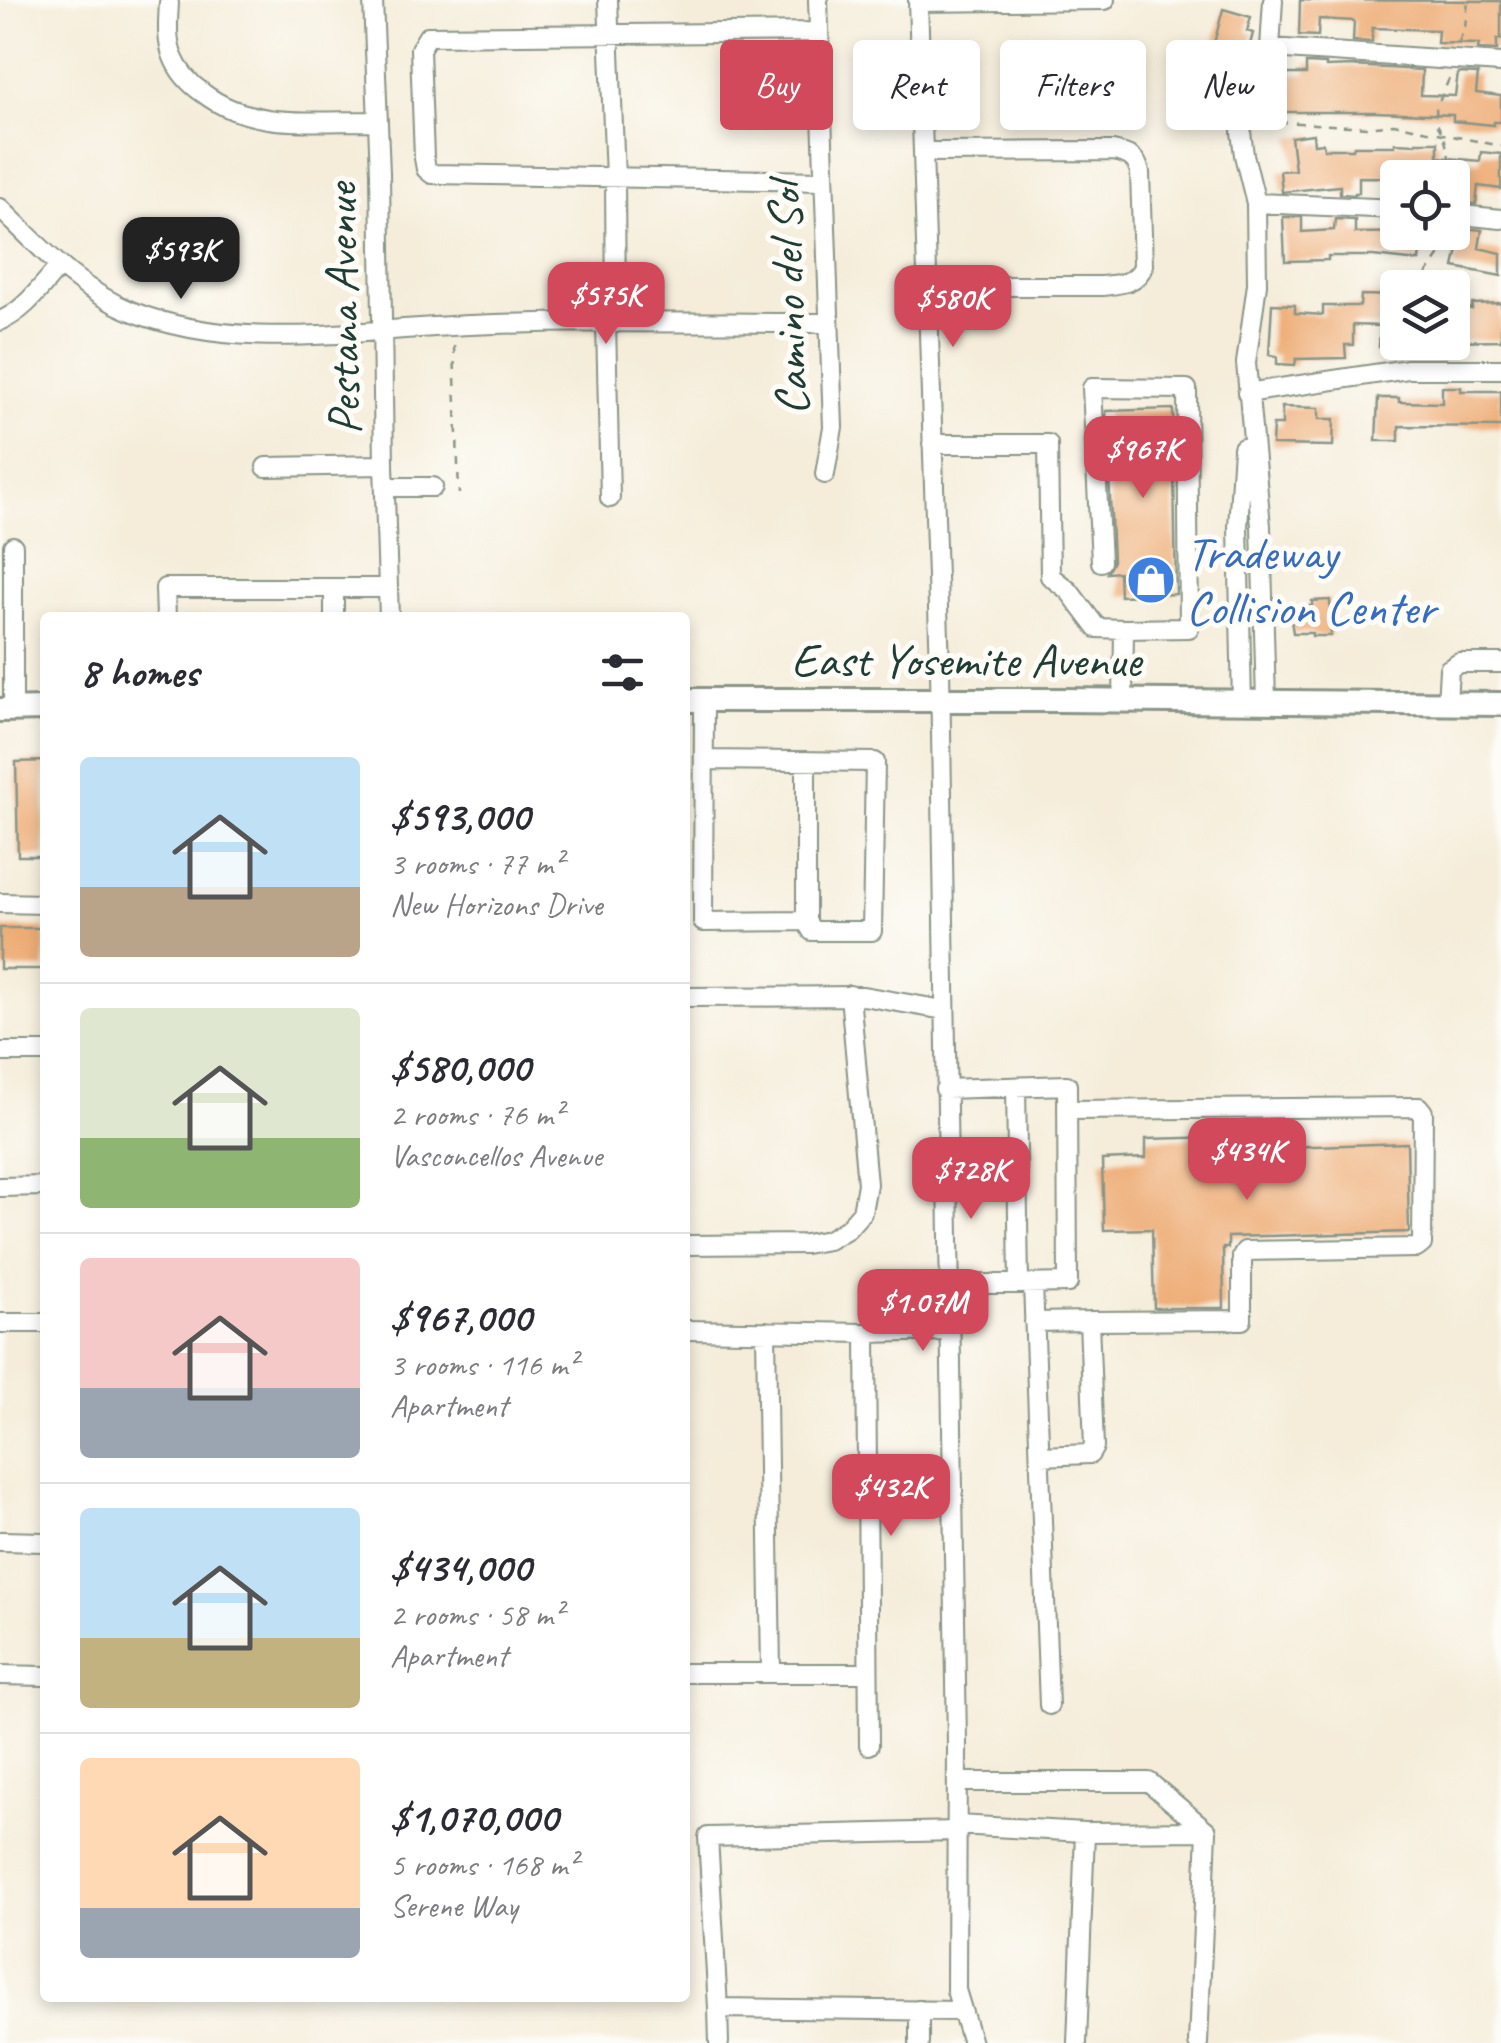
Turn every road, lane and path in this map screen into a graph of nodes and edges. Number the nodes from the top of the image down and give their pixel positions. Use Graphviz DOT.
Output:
graph roads {
  1 [pos="373,0"];
  2 [pos="608,0"];
  3 [pos="818,0"];
  4 [pos="1105,0"];
  5 [pos="1273,0"];
  6 [pos="1468,0"];
  7 [pos="918,1"];
  8 [pos="168,3"];
  9 [pos="609,32"];
  10 [pos="819,32"];
  11 [pos="1270,40"];
  12 [pos="1287,49"];
  13 [pos="1453,59"];
  14 [pos="1501,63"];
  15 [pos="377,121"];
  16 [pos="1287,123"];
  17 [pos="1242,130"];
  18 [pos="1444,136"];
  19 [pos="1501,146"];
  20 [pos="924,152"];
  21 [pos="1450,160"];
  22 [pos="615,178"];
  23 [pos="824,181"];
  24 [pos="1256,203"];
  25 [pos="0,208"];
  26 [pos="1380,208"];
  27 [pos="1470,216"];
  28 [pos="1501,219"];
  29 [pos="60,266"];
  30 [pos="927,286"];
  31 [pos="0,321"];
  32 [pos="828,322"];
  33 [pos="611,324"];
  34 [pos="384,329"];
  35 [pos="454,340"];
  36 [pos="1501,369"];
  37 [pos="1248,393"];
  38 [pos="932,444"];
  39 [pos="384,465"];
  40 [pos="266,467"];
  41 [pos="825,474"];
  42 [pos="384,487"];
  43 [pos="433,487"];
  44 [pos="459,494"];
  45 [pos="610,498"];
  46 [pos="13,546"];
  47 [pos="1101,562"];
  48 [pos="334,588"];
  49 [pos="388,588"];
  50 [pos="166,612"];
  51 [pos="334,612"];
  52 [pos="389,612"];
  53 [pos="7,614"];
  54 [pos="1124,629"];
  55 [pos="6,643"];
  56 [pos="1501,663"];
  57 [pos="694,700"];
  58 [pos="940,700"];
  59 [pos="1124,701"];
  60 [pos="1254,703"];
  61 [pos="1447,704"];
  62 [pos="1494,704"];
  63 [pos="40,709"];
  64 [pos="7,710"];
  65 [pos="806,761"];
  66 [pos="697,764"];
  67 [pos="690,848"];
  68 [pos="703,858"];
  69 [pos="0,903"];
  70 [pos="40,904"];
  71 [pos="806,922"];
  72 [pos="850,995"];
  73 [pos="690,998"];
  74 [pos="944,1010"];
  75 [pos="0,1052"];
  76 [pos="40,1052"];
  77 [pos="1016,1086"];
  78 [pos="946,1089"];
  79 [pos="1067,1110"];
  80 [pos="40,1186"];
  81 [pos="0,1187"];
  82 [pos="690,1244"];
  83 [pos="948,1284"];
  84 [pos="1026,1284"];
  85 [pos="1089,1320"];
  86 [pos="1034,1322"];
  87 [pos="0,1323"];
  88 [pos="40,1323"];
  89 [pos="690,1330"];
  90 [pos="766,1331"];
  91 [pos="949,1331"];
  92 [pos="866,1333"];
  93 [pos="1040,1456"];
  94 [pos="0,1541"];
  95 [pos="40,1542"];
  96 [pos="690,1673"];
  97 [pos="770,1673"];
  98 [pos="868,1673"];
  99 [pos="0,1675"];
  100 [pos="40,1676"];
  101 [pos="1050,1705"];
  102 [pos="869,1745"];
  103 [pos="957,1782"];
  104 [pos="957,1828"];
  105 [pos="1085,1832"];
  106 [pos="1207,1832"];
  107 [pos="718,2008"];
  108 [pos="919,2010"];
  109 [pos="962,2010"];
  110 [pos="718,2043"];
  111 [pos="919,2043"];
  112 [pos="972,2043"];
  113 [pos="1077,2043"];
  114 [pos="1198,2043"];
  1 -- 15 [label="street, Pestana Avenue"];
  2 -- 9 [label="street"];
  3 -- 10 [label="street, Camino del Sol"];
  4 -- 7 [label="street"];
  5 -- 11 [label="street"];
  6 -- 13 [label="path"];
  7 -- 20 [label="street"];
  8 -- 15 [label="street"];
  9 -- 10 [label="street"];
  9 -- 22 [label="street"];
  9 -- 22 [label="street"];
  10 -- 23 [label="street, Camino del Sol"];
  12 -- 13 [label="street"];
  13 -- 14 [label="street"];
  13 -- 18 [label="path"];
  15 -- 34 [label="street, Pestana Avenue"];
  16 -- 18 [label="path"];
  17 -- 24 [label="street"];
  18 -- 19 [label="path"];
  18 -- 21 [label="path"];
  20 -- 30 [label="street"];
  20 -- 30 [label="street"];
  22 -- 23 [label="street"];
  22 -- 33 [label="street"];
  23 -- 32 [label="street, Camino del Sol"];
  24 -- 26 [label="street"];
  24 -- 37 [label="street"];
  25 -- 29 [label="street"];
  27 -- 28 [label="street"];
  29 -- 31 [label="street"];
  29 -- 34 [label="street"];
  30 -- 38 [label="street"];
  32 -- 33 [label="street"];
  32 -- 41 [label="street, Camino del Sol"];
  33 -- 34 [label="street"];
  33 -- 45 [label="street"];
  34 -- 39 [label="street, Pestana Avenue"];
  35 -- 44 [label="path"];
  36 -- 37 [label="street"];
  37 -- 60 [label="street"];
  38 -- 54 [label="street"];
  38 -- 58 [label="street"];
  39 -- 40 [label="street"];
  39 -- 42 [label="street, Pestana Avenue"];
  42 -- 43 [label="street"];
  42 -- 49 [label="street, Pestana Avenue"];
  46 -- 53 [label="street"];
  47 -- 54 [label="street"];
  48 -- 49 [label="street"];
  48 -- 50 [label="street"];
  48 -- 51 [label="street"];
  49 -- 52 [label="street, Pestana Avenue"];
  53 -- 55 [label="street"];
  54 -- 59 [label="street"];
  55 -- 64 [label="street"];
  56 -- 61 [label="street"];
  57 -- 58 [label="main road, East Yosemite Avenue"];
  57 -- 66 [label="street"];
  58 -- 59 [label="main road, East Yosemite Avenue"];
  58 -- 74 [label="street"];
  59 -- 60 [label="main road, East Yosemite Avenue"];
  60 -- 61 [label="main road, East Yosemite Avenue"];
  61 -- 62 [label="main road, East Yosemite Avenue"];
  63 -- 64 [label="main road"];
  65 -- 66 [label="street"];
  65 -- 71 [label="street"];
  65 -- 71 [label="street"];
  66 -- 68 [label="street"];
  67 -- 68 [label="street"];
  68 -- 71 [label="street"];
  69 -- 70 [label="street"];
  72 -- 73 [label="street"];
  72 -- 74 [label="street"];
  72 -- 82 [label="street"];
  74 -- 78 [label="street"];
  75 -- 76 [label="street"];
  77 -- 78 [label="street"];
  77 -- 79 [label="street"];
  77 -- 84 [label="street"];
  78 -- 83 [label="street"];
  79 -- 84 [label="street"];
  79 -- 85 [label="street"];
  80 -- 81 [label="street"];
  83 -- 84 [label="street"];
  83 -- 91 [label="street"];
  84 -- 86 [label="street"];
  85 -- 86 [label="street"];
  85 -- 93 [label="street"];
  86 -- 93 [label="street"];
  87 -- 88 [label="street"];
  89 -- 90 [label="street"];
  90 -- 92 [label="street"];
  90 -- 97 [label="street"];
  91 -- 92 [label="street"];
  91 -- 103 [label="street"];
  92 -- 98 [label="street"];
  93 -- 101 [label="street"];
  94 -- 95 [label="street"];
  96 -- 97 [label="street"];
  97 -- 98 [label="street"];
  98 -- 102 [label="street"];
  99 -- 100 [label="street"];
  103 -- 104 [label="street"];
  103 -- 106 [label="street"];
  104 -- 105 [label="street"];
  104 -- 107 [label="street"];
  104 -- 109 [label="street"];
  105 -- 106 [label="street"];
  105 -- 113 [label="street"];
  106 -- 114 [label="street"];
  107 -- 108 [label="street"];
  107 -- 110 [label="street"];
  108 -- 109 [label="street"];
  108 -- 111 [label="street"];
  109 -- 112 [label="street"];
}
